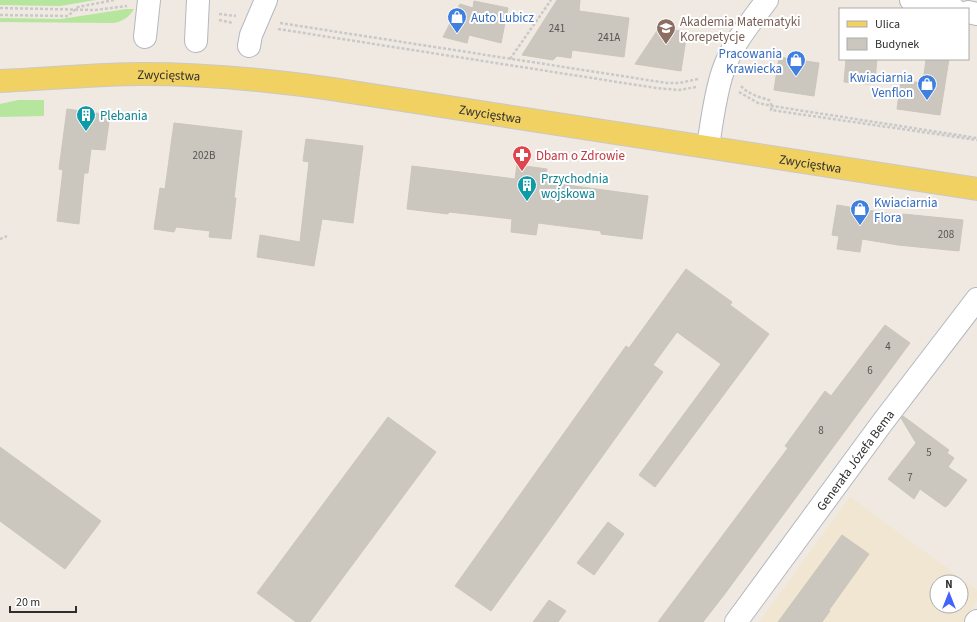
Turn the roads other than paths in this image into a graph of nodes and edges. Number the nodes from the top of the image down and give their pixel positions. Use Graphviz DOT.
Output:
graph roads {
  1 [pos="266,0"];
  2 [pos="767,0"];
  3 [pos="910,0"];
  4 [pos="149,3"];
  5 [pos="198,7"];
  6 [pos="949,8"];
  7 [pos="254,30"];
  8 [pos="145,38"];
  9 [pos="196,41"];
  10 [pos="0,81"];
  11 [pos="708,146"];
  12 [pos="977,189"];
  13 [pos="977,299"];
  14 [pos="736,622"];
  1 -- 7 [label="street"];
  2 -- 11 [label="street"];
  3 -- 6 [label="street"];
  4 -- 8 [label="street"];
  5 -- 9 [label="street"];
  10 -- 11 [label="main road, Zwycięstwa"];
  11 -- 12 [label="main road, Zwycięstwa"];
  13 -- 14 [label="street, Generała Józefa Bema"];
}
